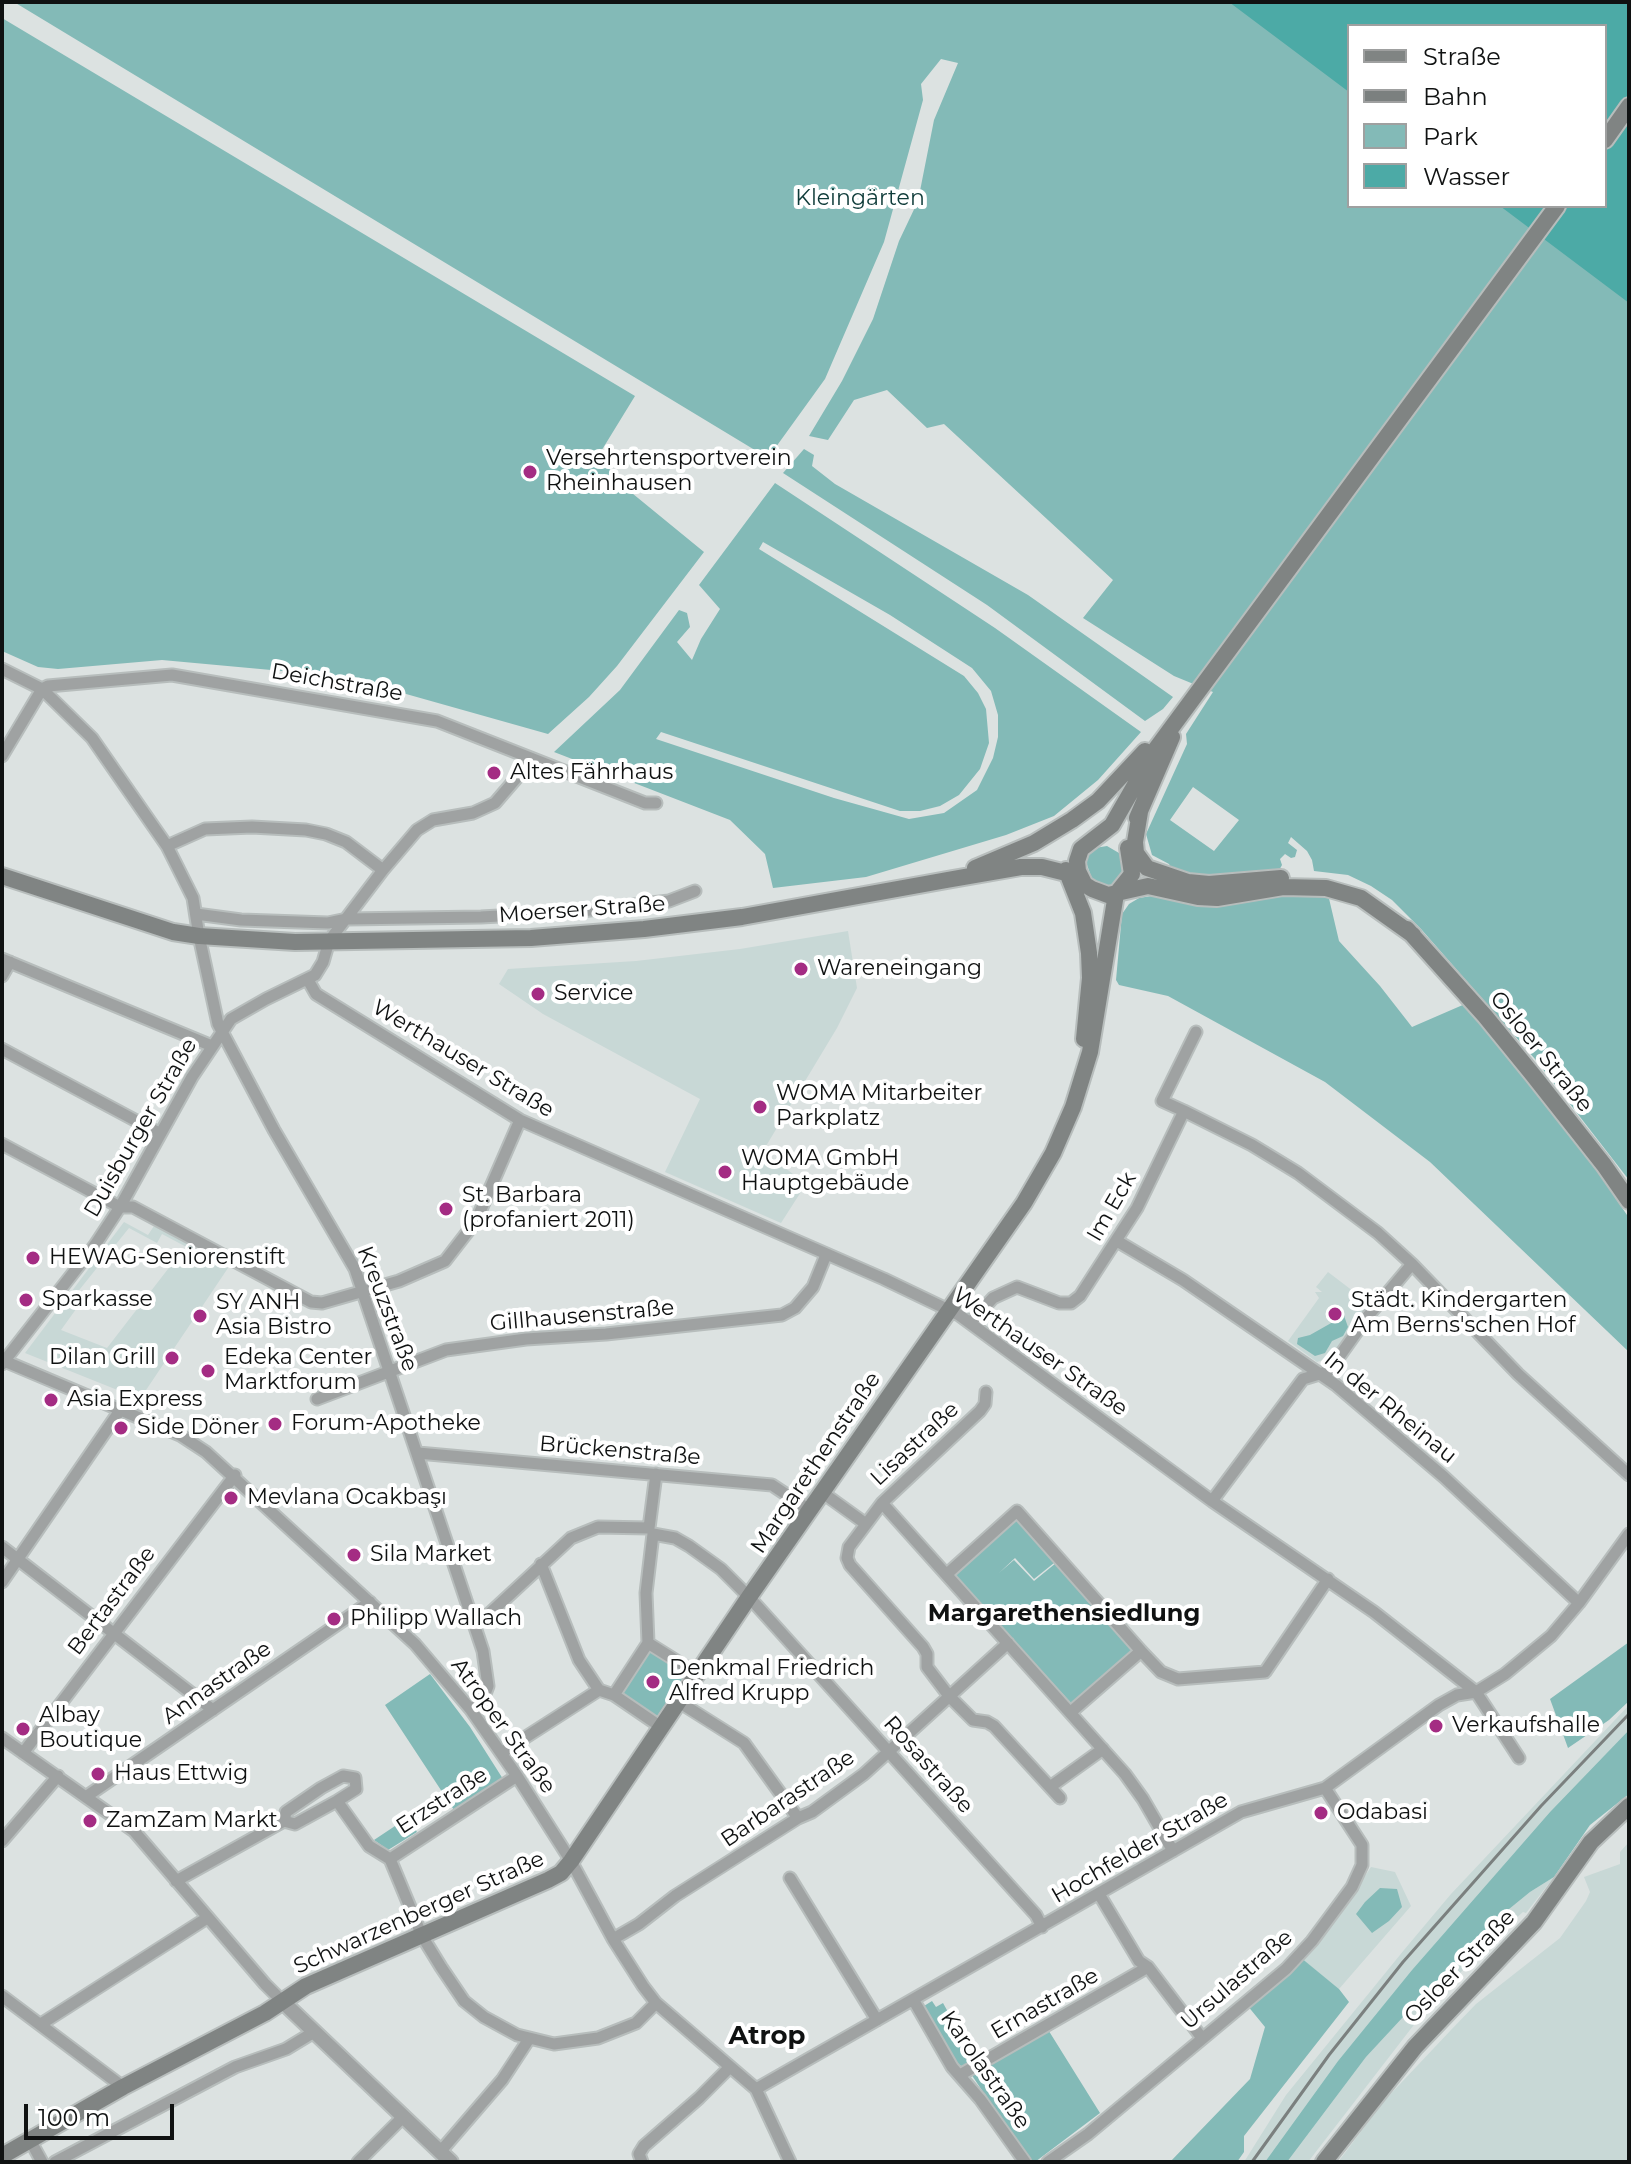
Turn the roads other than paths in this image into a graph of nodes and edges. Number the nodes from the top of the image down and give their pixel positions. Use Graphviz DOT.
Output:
graph roads {
  1 [pos="1629,106"];
  2 [pos="1607,137"];
  3 [pos="1556,208"];
  4 [pos="2,669"];
  5 [pos="42,689"];
  6 [pos="1185,710"];
  7 [pos="2,756"];
  8 [pos="532,760"];
  9 [pos="656,803"];
  10 [pos="1121,812"];
  11 [pos="1140,812"];
  12 [pos="167,846"];
  13 [pos="383,870"];
  14 [pos="1066,873"];
  15 [pos="2,876"];
  16 [pos="947,880"];
  17 [pos="1084,883"];
  18 [pos="695,891"];
  19 [pos="1116,894"];
  20 [pos="347,919"];
  21 [pos="198,927"];
  22 [pos="1413,935"];
  23 [pos="329,941"];
  24 [pos="6,960"];
  25 [pos="2,976"];
  26 [pos="308,980"];
  27 [pos="222,1030"];
  28 [pos="1196,1032"];
  29 [pos="212,1046"];
  30 [pos="2,1049"];
  31 [pos="1080,1080"];
  32 [pos="1184,1111"];
  33 [pos="520,1120"];
  34 [pos="159,1133"];
  35 [pos="2,1144"];
  36 [pos="1629,1201"];
  37 [pos="120,1207"];
  38 [pos="1117,1241"];
  39 [pos="826,1255"];
  40 [pos="1412,1264"];
  41 [pos="363,1293"];
  42 [pos="949,1309"];
  43 [pos="970,1323"];
  44 [pos="3,1362"];
  45 [pos="390,1371"];
  46 [pos="1317,1373"];
  47 [pos="986,1392"];
  48 [pos="317,1399"];
  49 [pos="121,1409"];
  50 [pos="418,1453"];
  51 [pos="656,1474"];
  52 [pos="235,1475"];
  53 [pos="1629,1475"];
  54 [pos="823,1493"];
  55 [pos="1212,1501"];
  56 [pos="882,1503"];
  57 [pos="811,1511"];
  58 [pos="866,1524"];
  59 [pos="651,1531"];
  60 [pos="1629,1534"];
  61 [pos="2,1547"];
  62 [pos="18,1559"];
  63 [pos="541,1564"];
  64 [pos="947,1574"];
  65 [pos="1328,1579"];
  66 [pos="2,1582"];
  67 [pos="749,1597"];
  68 [pos="370,1602"];
  69 [pos="1579,1603"];
  70 [pos="474,1621"];
  71 [pos="113,1632"];
  72 [pos="648,1643"];
  73 [pos="1008,1643"];
  74 [pos="1141,1651"];
  75 [pos="699,1675"];
  76 [pos="599,1690"];
  77 [pos="1476,1692"];
  78 [pos="614,1695"];
  79 [pos="949,1696"];
  80 [pos="679,1702"];
  81 [pos="213,1710"];
  82 [pos="471,1710"];
  83 [pos="1071,1712"];
  84 [pos="661,1727"];
  85 [pos="2,1738"];
  86 [pos="1103,1749"];
  87 [pos="889,1750"];
  88 [pos="23,1753"];
  89 [pos="501,1753"];
  90 [pos="1519,1758"];
  91 [pos="58,1776"];
  92 [pos="517,1776"];
  93 [pos="1050,1787"];
  94 [pos="1325,1788"];
  95 [pos="87,1796"];
  96 [pos="1060,1798"];
  97 [pos="337,1801"];
  98 [pos="1629,1806"];
  99 [pos="798,1818"];
  100 [pos="284,1821"];
  101 [pos="2,1841"];
  102 [pos="1173,1851"];
  103 [pos="390,1859"];
  104 [pos="571,1861"];
  105 [pos="790,1878"];
  106 [pos="176,1881"];
  107 [pos="1099,1894"];
  108 [pos="207,1918"];
  109 [pos="1042,1927"];
  110 [pos="422,1936"];
  111 [pos="613,1939"];
  112 [pos="1148,1967"];
  113 [pos="2,1996"];
  114 [pos="914,2001"];
  115 [pos="283,2002"];
  116 [pos="656,2003"];
  117 [pos="877,2020"];
  118 [pos="41,2024"];
  119 [pos="314,2032"];
  120 [pos="1202,2038"];
  121 [pos="529,2039"];
  122 [pos="730,2067"];
  123 [pos="960,2075"];
  124 [pos="123,2087"];
  125 [pos="756,2089"];
  126 [pos="403,2117"];
  127 [pos="30,2140"];
  128 [pos="2,2156"];
  129 [pos="446,2157"];
  130 [pos="42,2162"];
  131 [pos="55,2162"];
  132 [pos="358,2162"];
  133 [pos="642,2162"];
  134 [pos="790,2162"];
  135 [pos="1025,2162"];
  136 [pos="1048,2162"];
  137 [pos="1324,2162"];
  1 -- 2 [label="main road"];
  3 -- 6 [label="main road"];
  4 -- 5 [label="street"];
  5 -- 7 [label="street"];
  5 -- 8 [label="street, Deichstraße"];
  5 -- 12 [label="street"];
  6 -- 10 [label="main road"];
  6 -- 11 [label="main road"];
  6 -- 16 [label="main road, Moerser Straße"];
  8 -- 9 [label="street, Deichstraße"];
  8 -- 13 [label="street"];
  10 -- 14 [label="main road"];
  10 -- 17 [label="main road"];
  11 -- 19 [label="main road, Margarethenstraße"];
  11 -- 22 [label="main road, Osloer Straße"];
  12 -- 13 [label="street"];
  12 -- 21 [label="street"];
  13 -- 20 [label="street"];
  14 -- 16 [label="main road, Moerser Straße"];
  14 -- 17 [label="main road"];
  14 -- 31 [label="main road, Margarethenstraße"];
  15 -- 21 [label="main road, Moerser Straße"];
  16 -- 23 [label="main road, Moerser Straße"];
  17 -- 19 [label="main road"];
  18 -- 20 [label="street, Moerser Straße"];
  19 -- 22 [label="main road, Osloer Straße"];
  19 -- 31 [label="main road, Margarethenstraße"];
  20 -- 21 [label="street, Moerser Straße"];
  20 -- 23 [label="street"];
  21 -- 23 [label="main road, Moerser Straße"];
  21 -- 27 [label="street, Kreuzstraße"];
  22 -- 36 [label="main road, Osloer Straße"];
  23 -- 26 [label="street"];
  24 -- 25 [label="street"];
  24 -- 29 [label="street"];
  26 -- 27 [label="street, Duisburger Straße"];
  26 -- 33 [label="street, Werthauser Straße"];
  27 -- 29 [label="street, Duisburger Straße"];
  27 -- 41 [label="street, Kreuzstraße"];
  28 -- 32 [label="street"];
  29 -- 34 [label="street, Duisburger Straße"];
  30 -- 34 [label="street"];
  31 -- 42 [label="main road, Margarethenstraße"];
  32 -- 38 [label="street, Im Eck"];
  32 -- 40 [label="street"];
  33 -- 39 [label="street, Werthauser Straße"];
  33 -- 41 [label="street"];
  34 -- 37 [label="street, Duisburger Straße"];
  35 -- 37 [label="street"];
  37 -- 41 [label="street"];
  37 -- 44 [label="street, Duisburger Straße"];
  38 -- 43 [label="street, Im Eck"];
  38 -- 46 [label="street, In der Rheinau"];
  39 -- 42 [label="street, Werthauser Straße"];
  39 -- 45 [label="street, Gillhausenstraße"];
  40 -- 46 [label="street"];
  40 -- 53 [label="street"];
  41 -- 45 [label="street, Kreuzstraße"];
  42 -- 43 [label="street, Werthauser Straße"];
  42 -- 54 [label="main road, Margarethenstraße"];
  43 -- 55 [label="street, Werthauser Straße"];
  44 -- 49 [label="street, Atroper Straße"];
  45 -- 48 [label="street, Gillhausenstraße"];
  45 -- 50 [label="street, Kreuzstraße"];
  46 -- 55 [label="street"];
  46 -- 69 [label="street, In der Rheinau"];
  47 -- 56 [label="street, Lisastraße"];
  49 -- 52 [label="street, Atroper Straße"];
  49 -- 62 [label="street"];
  50 -- 51 [label="street, Brückenstraße"];
  50 -- 70 [label="street, Kreuzstraße"];
  51 -- 57 [label="street, Brückenstraße"];
  51 -- 59 [label="street"];
  52 -- 68 [label="street, Atroper Straße"];
  52 -- 71 [label="street, Bertastraße"];
  54 -- 57 [label="main road, Margarethenstraße"];
  54 -- 58 [label="street"];
  55 -- 65 [label="street, Werthauser Straße"];
  56 -- 58 [label="street, Lisastraße"];
  56 -- 64 [label="street"];
  57 -- 67 [label="main road, Margarethenstraße"];
  58 -- 79 [label="street, Lisastraße"];
  59 -- 63 [label="street, Rosastraße"];
  59 -- 67 [label="street, Rosastraße"];
  59 -- 72 [label="street"];
  60 -- 69 [label="street, Hochfelder Straße"];
  61 -- 62 [label="street"];
  62 -- 66 [label="street"];
  62 -- 71 [label="street"];
  63 -- 70 [label="street, Rosastraße"];
  63 -- 76 [label="street"];
  64 -- 73 [label="street"];
  64 -- 74 [label="street"];
  65 -- 74 [label="street"];
  65 -- 77 [label="street, Werthauser Straße"];
  67 -- 75 [label="main road, Margarethenstraße"];
  67 -- 87 [label="street, Rosastraße"];
  68 -- 81 [label="street, Annastraße"];
  68 -- 82 [label="street, Atroper Straße"];
  69 -- 77 [label="street, Hochfelder Straße"];
  70 -- 82 [label="street, Kreuzstraße"];
  71 -- 81 [label="street"];
  71 -- 88 [label="street, Bertastraße"];
  72 -- 75 [label="street"];
  72 -- 78 [label="street"];
  73 -- 79 [label="street, Barbarastraße"];
  73 -- 83 [label="street"];
  74 -- 83 [label="street"];
  75 -- 80 [label="main road, Margarethenstraße"];
  76 -- 78 [label="street"];
  76 -- 89 [label="street"];
  77 -- 90 [label="street, Werthauser Straße"];
  77 -- 94 [label="street, Hochfelder Straße"];
  78 -- 84 [label="street"];
  79 -- 87 [label="street, Barbarastraße"];
  79 -- 93 [label="street, Lisastraße"];
  80 -- 84 [label="main road, Margarethenstraße"];
  80 -- 99 [label="street"];
  81 -- 95 [label="street, Annastraße"];
  82 -- 89 [label="street, Atroper Straße"];
  83 -- 86 [label="street"];
  84 -- 104 [label="main road, Margarethenstraße"];
  85 -- 88 [label="street"];
  86 -- 93 [label="street"];
  86 -- 102 [label="street"];
  87 -- 99 [label="street, Barbarastraße"];
  87 -- 109 [label="street, Rosastraße"];
  88 -- 91 [label="street"];
  89 -- 92 [label="street, Atroper Straße"];
  91 -- 95 [label="street"];
  91 -- 101 [label="street"];
  92 -- 103 [label="street, Erzstraße"];
  92 -- 104 [label="street, Atroper Straße"];
  93 -- 96 [label="street, Lisastraße"];
  94 -- 102 [label="street, Hochfelder Straße"];
  94 -- 120 [label="street, Ursulastraße"];
  95 -- 106 [label="street"];
  97 -- 100 [label="street"];
  97 -- 100 [label="street"];
  97 -- 103 [label="street"];
  98 -- 137 [label="main road, Osloer Straße"];
  99 -- 111 [label="street, Barbarastraße"];
  100 -- 106 [label="street"];
  102 -- 107 [label="street, Hochfelder Straße"];
  103 -- 110 [label="street"];
  104 -- 110 [label="main road, Schwarzenberger Straße"];
  104 -- 111 [label="street, Atroper Straße"];
  105 -- 117 [label="street"];
  106 -- 108 [label="street"];
  107 -- 109 [label="street, Hochfelder Straße"];
  107 -- 112 [label="street"];
  108 -- 115 [label="street"];
  108 -- 118 [label="street"];
  109 -- 114 [label="street, Hochfelder Straße"];
  110 -- 115 [label="main road, Schwarzenberger Straße"];
  110 -- 121 [label="street"];
  111 -- 116 [label="street, Atroper Straße"];
  112 -- 120 [label="street"];
  112 -- 123 [label="street, Ernastraße"];
  113 -- 118 [label="street"];
  114 -- 117 [label="street, Hochfelder Straße"];
  114 -- 123 [label="street, Karolastraße"];
  115 -- 119 [label="street"];
  115 -- 124 [label="main road, Schwarzenberger Straße"];
  116 -- 121 [label="street"];
  116 -- 122 [label="street, Atroper Straße"];
  117 -- 125 [label="street, Hochfelder Straße"];
  118 -- 124 [label="street"];
  119 -- 126 [label="street"];
  119 -- 131 [label="street"];
  120 -- 136 [label="street, Ursulastraße"];
  121 -- 129 [label="street"];
  122 -- 125 [label="street, Atroper Straße"];
  122 -- 133 [label="street"];
  123 -- 135 [label="street, Karolastraße"];
  124 -- 127 [label="main road, Schwarzenberger Straße"];
  125 -- 134 [label="street, Atroper Straße"];
  126 -- 129 [label="street"];
  126 -- 132 [label="street"];
  127 -- 128 [label="main road, Schwarzenberger Straße"];
  127 -- 130 [label="street"];
}
